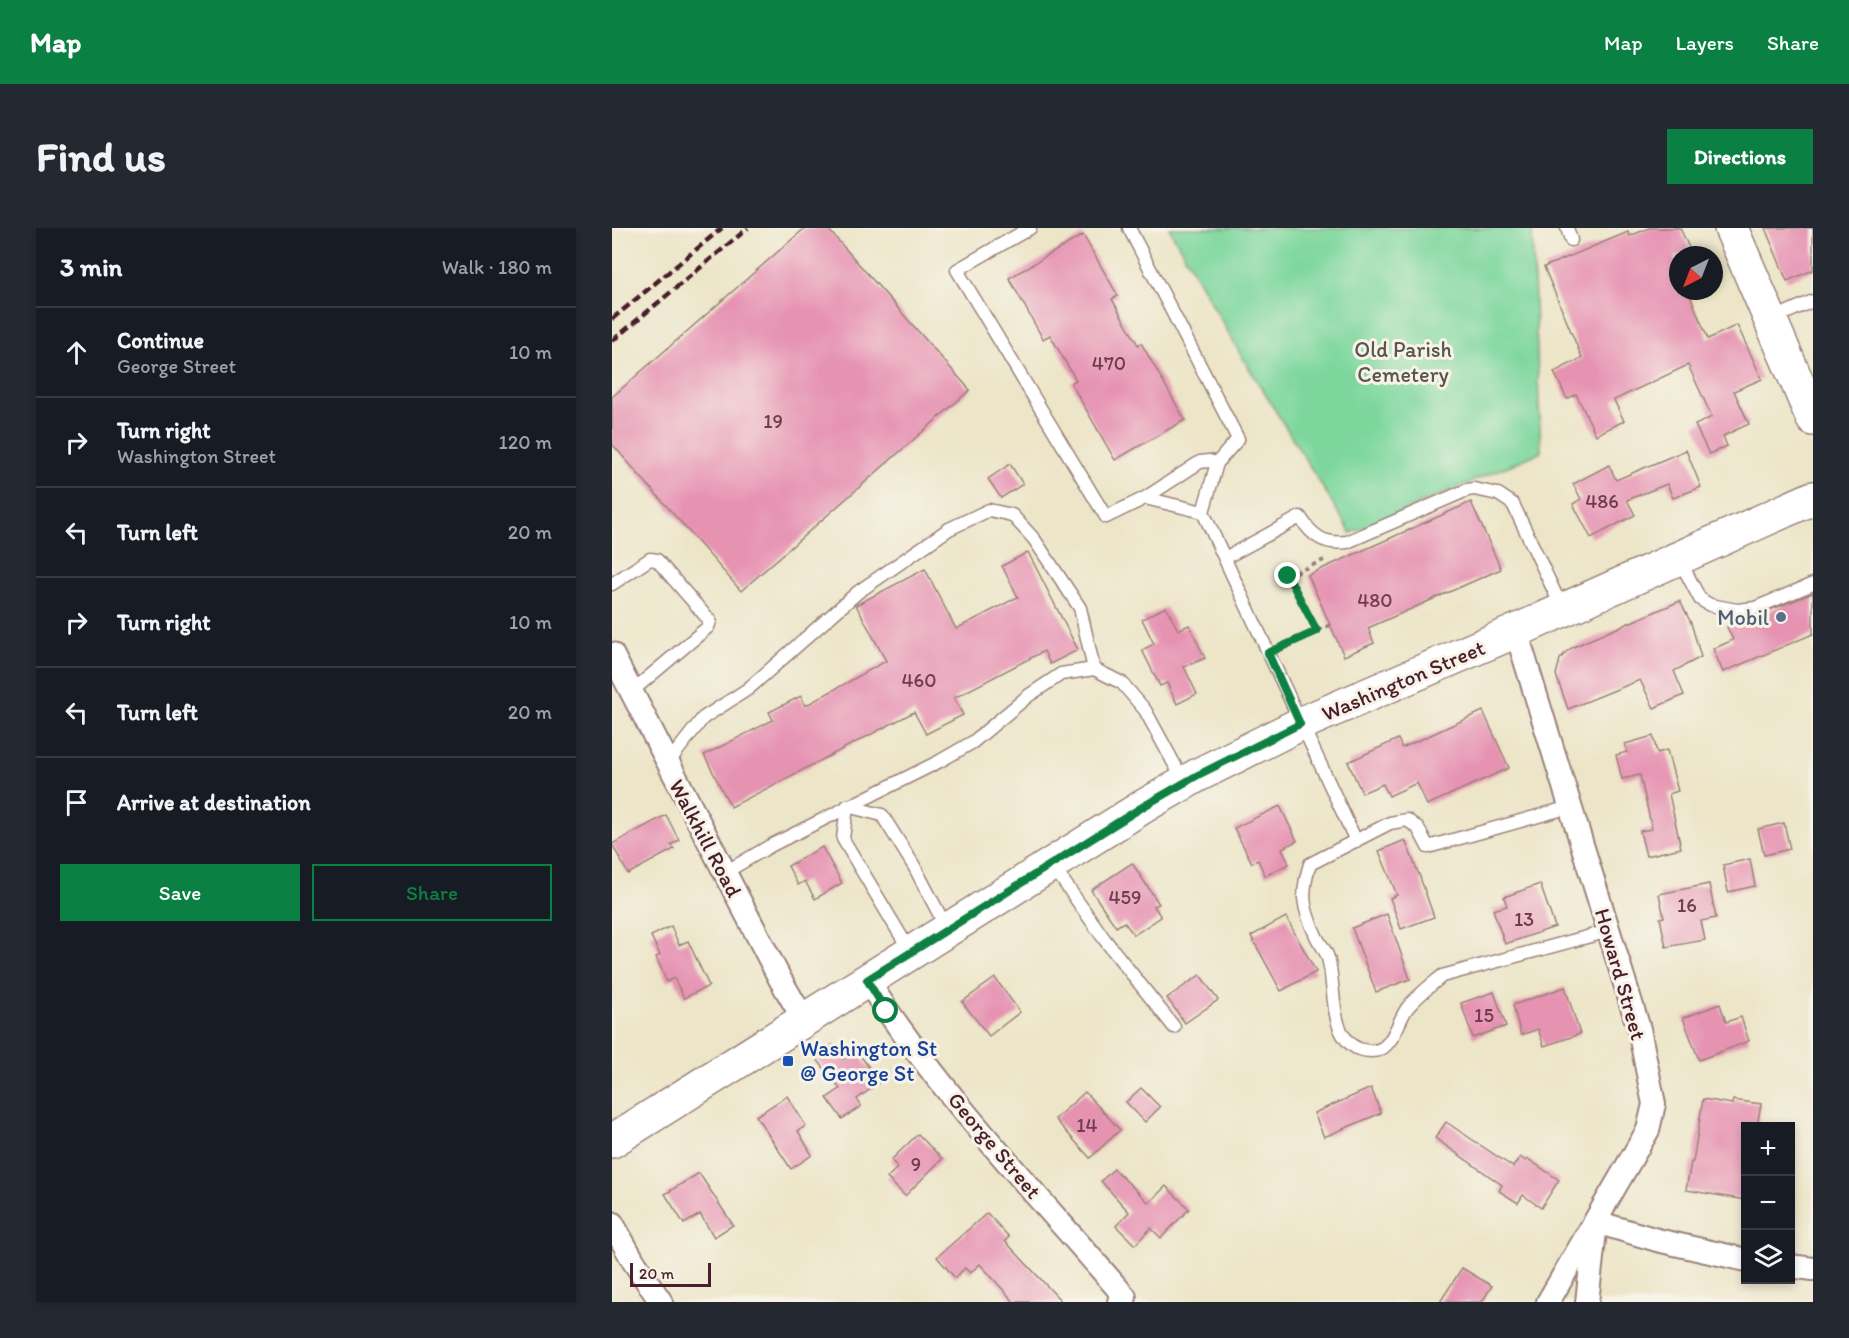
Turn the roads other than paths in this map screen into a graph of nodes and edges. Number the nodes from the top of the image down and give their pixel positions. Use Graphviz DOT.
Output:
graph roads {
  1 [pos="1030,228"];
  2 [pos="1129,228"];
  3 [pos="1731,228"];
  4 [pos="1813,301"];
  5 [pos="1770,320"];
  6 [pos="1813,419"];
  7 [pos="1217,463"];
  8 [pos="1145,498"];
  9 [pos="1813,498"];
  10 [pos="1203,512"];
  11 [pos="1224,558"];
  12 [pos="1679,558"];
  13 [pos="612,584"];
  14 [pos="1813,584"];
  15 [pos="1563,610"];
  16 [pos="1516,631"];
  17 [pos="612,654"];
  18 [pos="1094,669"];
  19 [pos="631,692"];
  20 [pos="1300,724"];
  21 [pos="667,764"];
  22 [pos="1184,783"];
  23 [pos="847,806"];
  24 [pos="1570,807"];
  25 [pos="1356,841"];
  26 [pos="1052,864"];
  27 [pos="724,873"];
  28 [pos="947,930"];
  29 [pos="1609,931"];
  30 [pos="911,952"];
  31 [pos="867,980"];
  32 [pos="804,1020"];
  33 [pos="1174,1027"];
  34 [pos="612,1141"];
  35 [pos="1596,1222"];
  36 [pos="612,1224"];
  37 [pos="1741,1259"];
  38 [pos="1795,1267"];
  39 [pos="1813,1269"];
  40 [pos="661,1302"];
  41 [pos="1119,1302"];
  42 [pos="1548,1302"];
  43 [pos="1587,1302"];
  1 -- 8 [label="lane"];
  2 -- 7 [label="lane"];
  3 -- 5 [label="main road"];
  4 -- 5 [label="lane"];
  5 -- 6 [label="main road"];
  7 -- 8 [label="lane"];
  7 -- 10 [label="lane"];
  8 -- 10 [label="lane"];
  9 -- 12 [label="main road, Washington Street"];
  10 -- 11 [label="lane"];
  11 -- 15 [label="lane"];
  11 -- 20 [label="lane"];
  12 -- 14 [label="lane"];
  12 -- 15 [label="main road, Washington Street"];
  13 -- 19 [label="lane"];
  15 -- 16 [label="main road, Washington Street"];
  16 -- 20 [label="main road, Washington Street"];
  16 -- 24 [label="street, Howard Street"];
  17 -- 19 [label="street, Walkhill Road"];
  18 -- 21 [label="lane"];
  18 -- 22 [label="lane"];
  18 -- 23 [label="lane"];
  19 -- 21 [label="street, Walkhill Road"];
  20 -- 22 [label="main road, Washington Street"];
  20 -- 25 [label="lane"];
  21 -- 27 [label="street, Walkhill Road"];
  22 -- 26 [label="main road, Washington Street"];
  23 -- 27 [label="lane"];
  23 -- 28 [label="lane"];
  23 -- 30 [label="lane"];
  24 -- 25 [label="lane"];
  24 -- 29 [label="street, Howard Street"];
  25 -- 29 [label="lane"];
  26 -- 28 [label="main road, Washington Street"];
  26 -- 33 [label="lane"];
  27 -- 32 [label="street, Walkhill Road"];
  28 -- 30 [label="main road, Washington Street"];
  29 -- 35 [label="street, Howard Street"];
  30 -- 31 [label="main road, Washington Street"];
  31 -- 32 [label="main road, Washington Street"];
  31 -- 41 [label="street, George Street"];
  32 -- 34 [label="main road, Washington Street"];
  35 -- 37 [label="street"];
  35 -- 42 [label="street, Howard Street"];
  35 -- 43 [label="street"];
  36 -- 40 [label="street"];
  38 -- 39 [label="street"];
}
